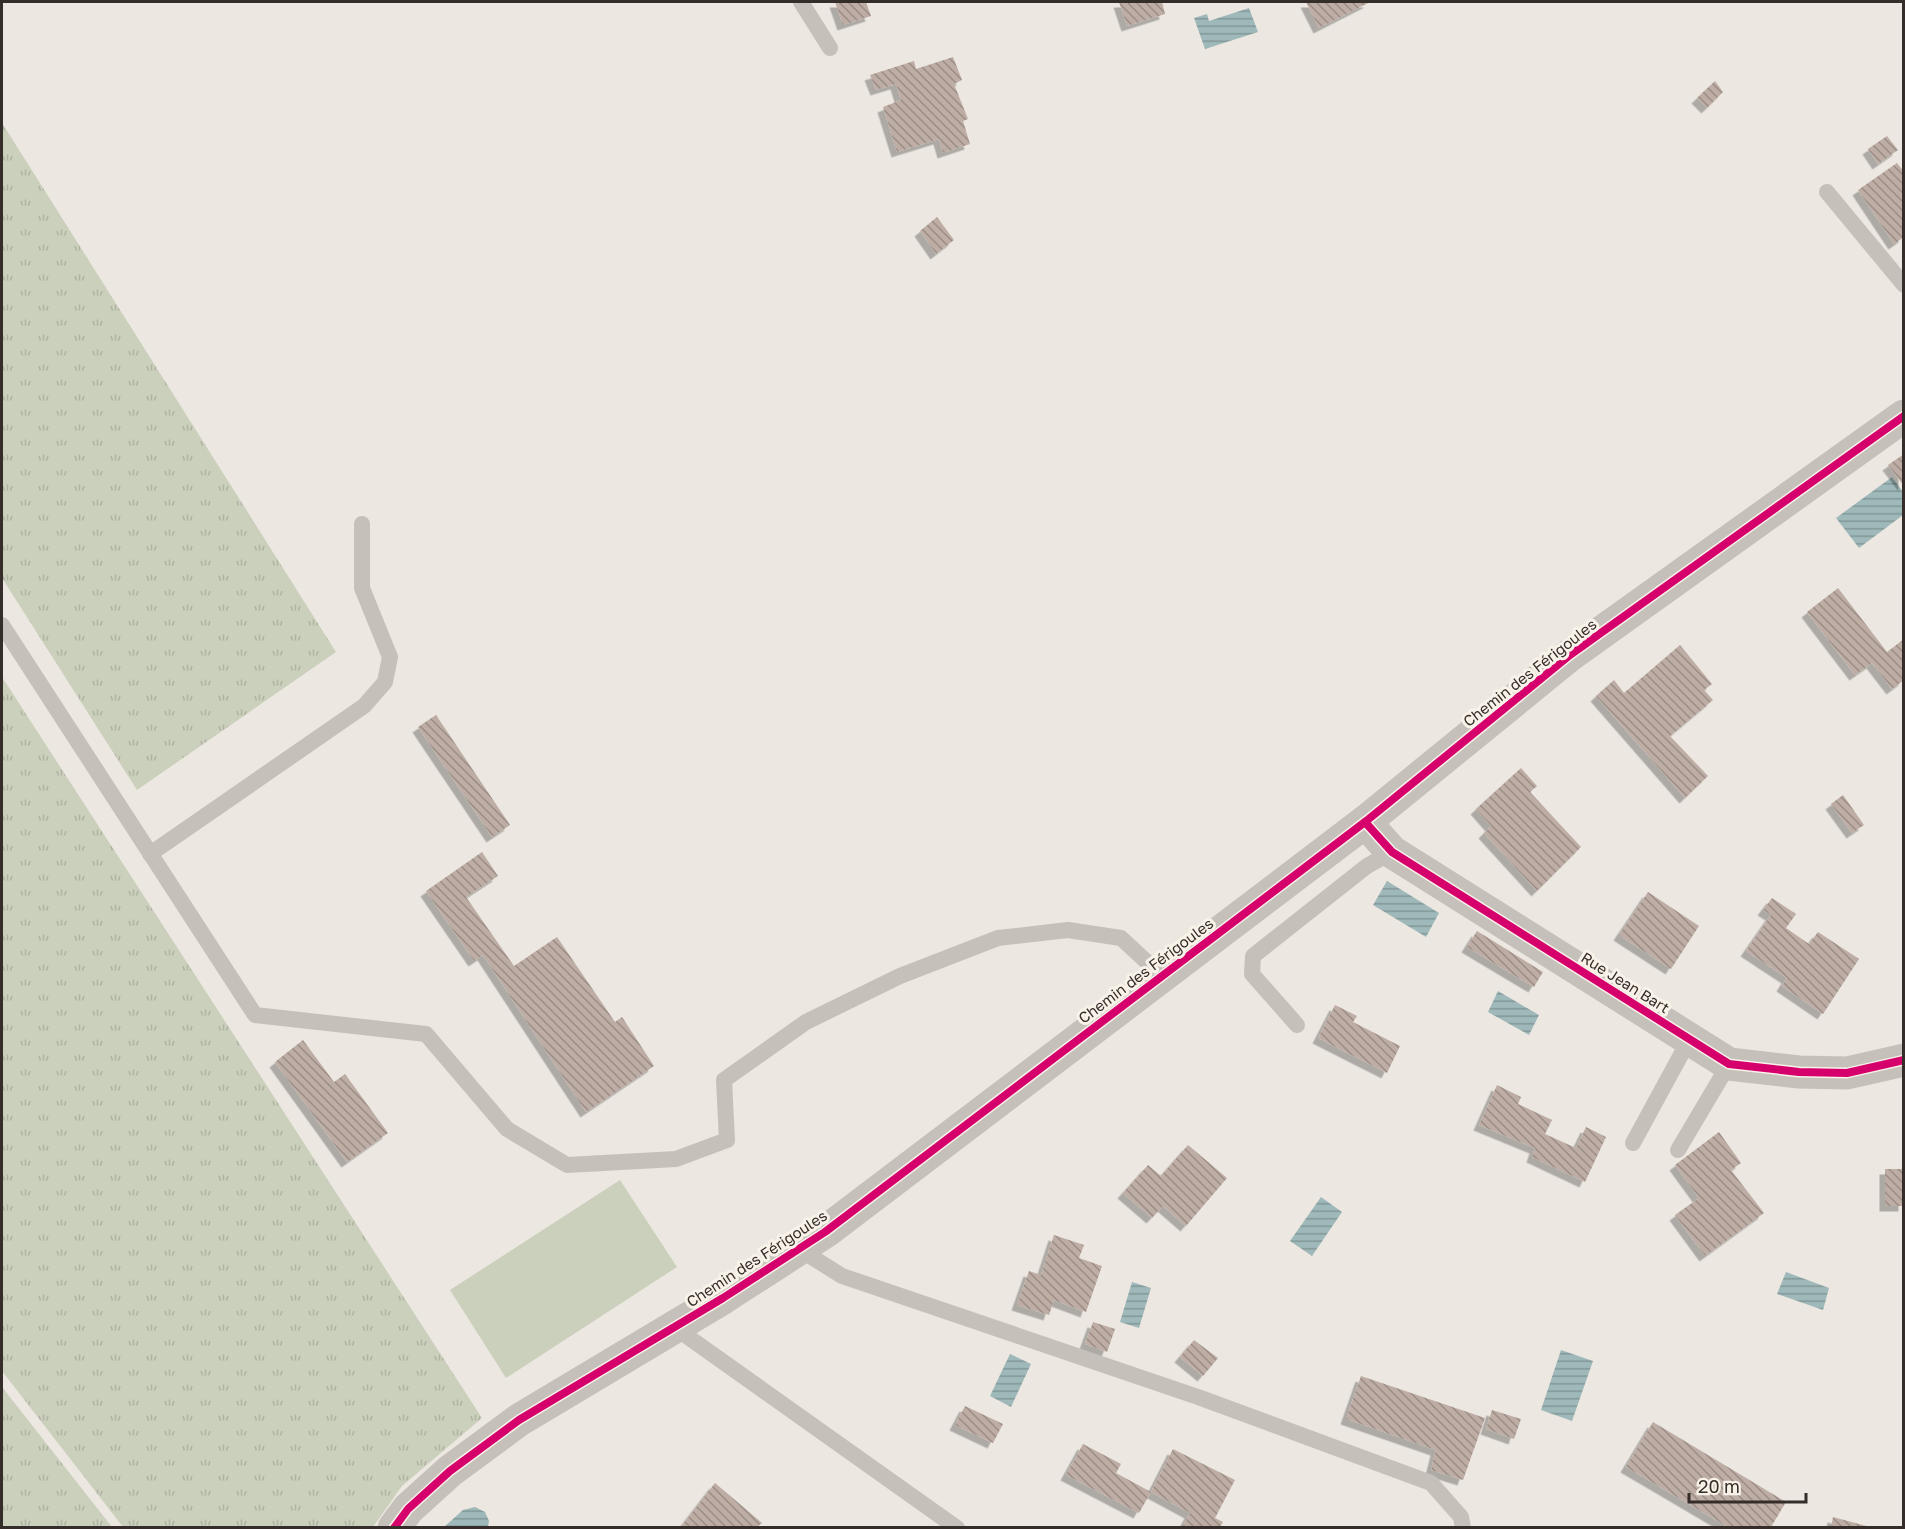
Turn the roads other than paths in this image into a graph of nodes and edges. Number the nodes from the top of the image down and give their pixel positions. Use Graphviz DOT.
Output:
graph roads {
  1 [pos="801,2"];
  2 [pos="830,48"];
  3 [pos="1827,192"];
  4 [pos="1904,285"];
  5 [pos="1904,416"];
  6 [pos="362,524"];
  7 [pos="2,625"];
  8 [pos="1365,822"];
  9 [pos="1392,852"];
  10 [pos="150,854"];
  11 [pos="1159,978"];
  12 [pos="1297,1025"];
  13 [pos="1689,1040"];
  14 [pos="1904,1060"];
  15 [pos="1729,1064"];
  16 [pos="1633,1143"];
  17 [pos="1677,1150"];
  18 [pos="799,1249"];
  19 [pos="674,1327"];
  20 [pos="394,1527"];
  21 [pos="957,1527"];
  22 [pos="1463,1527"];
  1 -- 2 [label="lane"];
  3 -- 4 [label="lane"];
  5 -- 8 [label="street, Chemin des Férigoules"];
  6 -- 10 [label="lane"];
  7 -- 10 [label="lane"];
  8 -- 9 [label="street, Rue Jean Bart"];
  8 -- 11 [label="street, Chemin des Férigoules"];
  9 -- 12 [label="lane"];
  9 -- 13 [label="street, Rue Jean Bart"];
  10 -- 11 [label="lane"];
  11 -- 18 [label="street, Chemin des Férigoules"];
  13 -- 15 [label="street, Rue Jean Bart"];
  13 -- 16 [label="lane"];
  14 -- 15 [label="street, Rue Jean Bart"];
  15 -- 17 [label="lane"];
  18 -- 19 [label="street, Chemin des Férigoules"];
  18 -- 22 [label="lane"];
  19 -- 20 [label="street, Chemin des Férigoules"];
  19 -- 21 [label="lane"];
}
